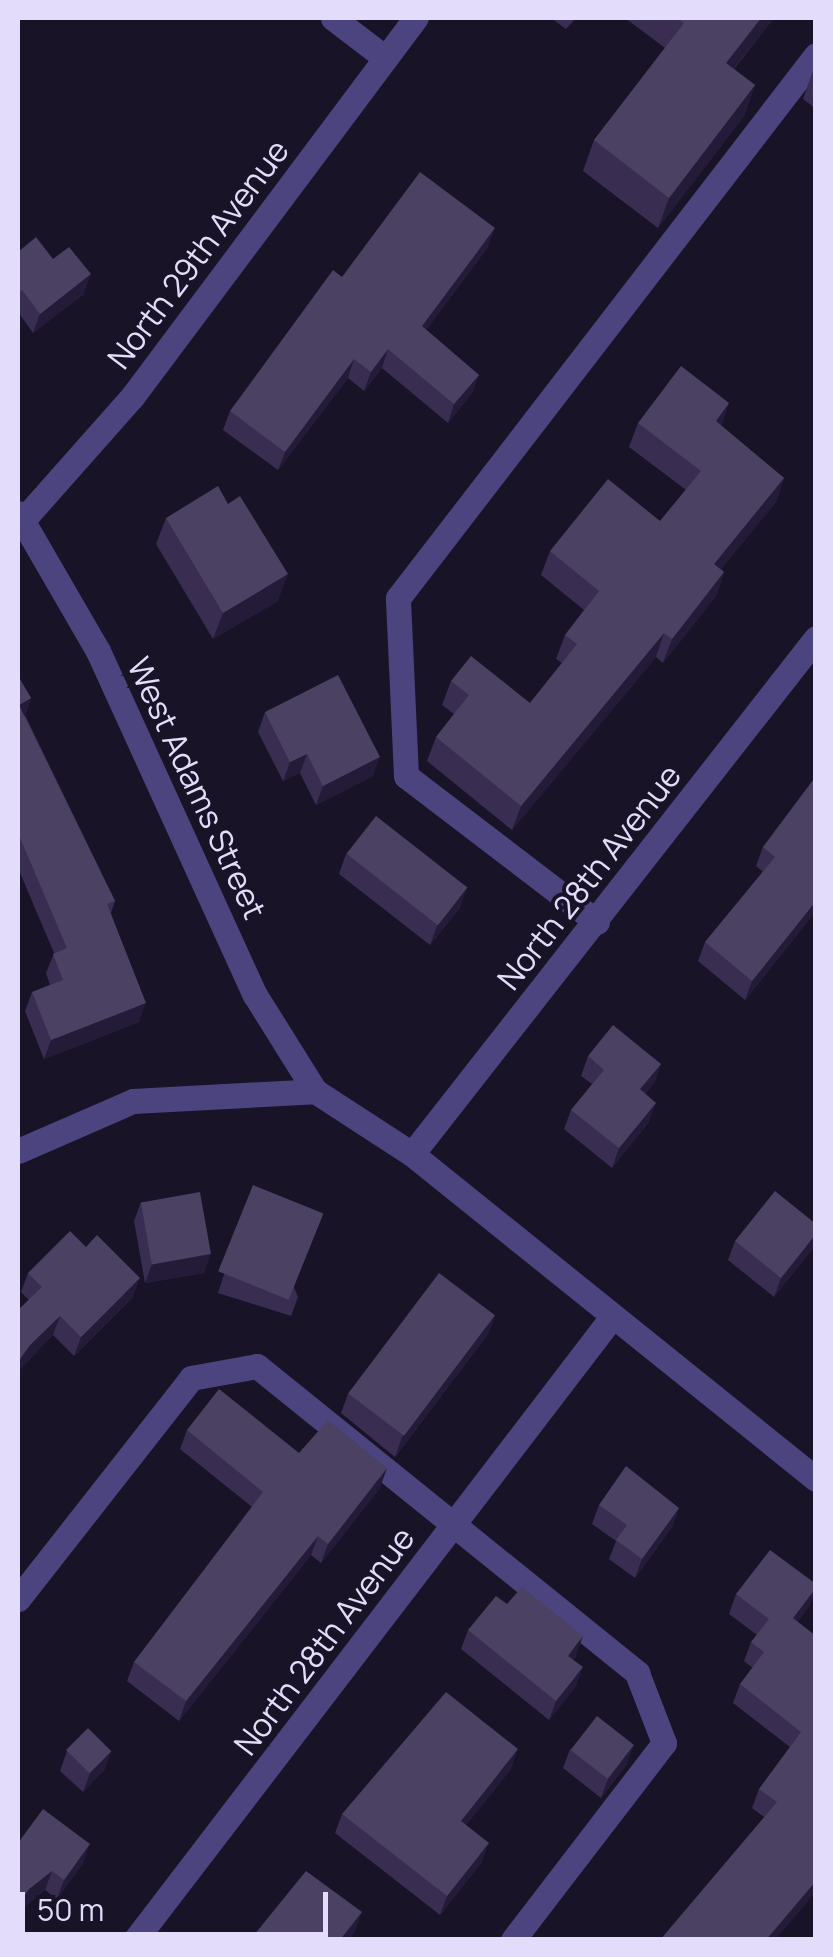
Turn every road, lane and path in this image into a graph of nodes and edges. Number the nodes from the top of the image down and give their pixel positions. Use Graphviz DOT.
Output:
graph roads {
  1 [pos="334,18"];
  2 [pos="416,18"];
  3 [pos="816,56"];
  4 [pos="384,57"];
  5 [pos="20,516"];
  6 [pos="816,638"];
  7 [pos="597,922"];
  8 [pos="316,1091"];
  9 [pos="18,1151"];
  10 [pos="412,1154"];
  11 [pos="612,1317"];
  12 [pos="816,1478"];
  13 [pos="451,1528"];
  14 [pos="18,1598"];
  15 [pos="135,1940"];
  16 [pos="514,1940"];
  1 -- 4 [label="street"];
  2 -- 4 [label="street, North 29th Avenue"];
  3 -- 7 [label="street"];
  4 -- 5 [label="street, North 29th Avenue"];
  5 -- 8 [label="street, West Adams Street"];
  6 -- 7 [label="street, North 28th Avenue"];
  7 -- 10 [label="street, North 28th Avenue"];
  8 -- 9 [label="street"];
  8 -- 10 [label="street, West Adams Street"];
  10 -- 11 [label="street, West Adams Street"];
  11 -- 12 [label="street, West Adams Street"];
  11 -- 13 [label="street, North 28th Avenue"];
  13 -- 14 [label="street"];
  13 -- 15 [label="street, North 28th Avenue"];
  13 -- 16 [label="street"];
}
